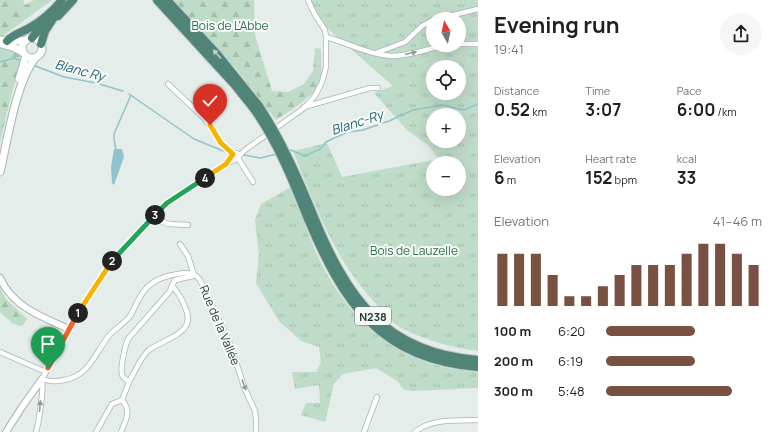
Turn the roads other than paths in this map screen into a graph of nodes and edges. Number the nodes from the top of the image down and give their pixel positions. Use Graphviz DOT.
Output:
graph roads {
  1 [pos="58,0"];
  2 [pos="62,0"];
  3 [pos="66,0"];
  4 [pos="73,0"];
  5 [pos="157,0"];
  6 [pos="167,0"];
  7 [pos="308,0"];
  8 [pos="478,9"];
  9 [pos="52,11"];
  10 [pos="466,12"];
  11 [pos="51,21"];
  12 [pos="426,24"];
  13 [pos="326,37"];
  14 [pos="28,40"];
  15 [pos="2,42"];
  16 [pos="41,44"];
  17 [pos="466,44"];
  18 [pos="478,44"];
  19 [pos="426,49"];
  20 [pos="376,52"];
  21 [pos="24,54"];
  22 [pos="35,58"];
  23 [pos="168,84"];
  24 [pos="378,88"];
  25 [pos="256,108"];
  26 [pos="304,108"];
  27 [pos="0,153"];
  28 [pos="235,156"];
  29 [pos="0,172"];
  30 [pos="253,182"];
  31 [pos="152,218"];
  32 [pos="311,218"];
  33 [pos="188,225"];
  34 [pos="180,244"];
  35 [pos="194,275"];
  36 [pos="0,278"];
  37 [pos="172,286"];
  38 [pos="69,329"];
  39 [pos="0,352"];
  40 [pos="478,360"];
  41 [pos="478,367"];
  42 [pos="46,372"];
  43 [pos="42,379"];
  44 [pos="129,382"];
  45 [pos="376,397"];
  46 [pos="122,400"];
  47 [pos="478,420"];
  48 [pos="6,432"];
  49 [pos="36,432"];
  50 [pos="96,432"];
  51 [pos="122,432"];
  52 [pos="256,432"];
  53 [pos="364,432"];
  54 [pos="415,432"];
  1 -- 9 [label="highway"];
  2 -- 9 [label="highway"];
  3 -- 11 [label="highway"];
  4 -- 11 [label="highway"];
  5 -- 25 [label="highway, N238"];
  25 -- 6 [label="highway, N238, one-way"];
  7 -- 13 [label="street"];
  8 -- 10 [label="street"];
  9 -- 14 [label="highway"];
  9 -- 15 [label="highway"];
  11 -- 16 [label="highway"];
  12 -- 20 [label="street"];
  13 -- 20 [label="street"];
  13 -- 26 [label="street"];
  14 -- 15 [label="main road"];
  14 -- 16 [label="main road"];
  14 -- 21 [label="main road"];
  15 -- 21 [label="main road"];
  16 -- 22 [label="main road"];
  17 -- 18 [label="street"];
  20 -- 19 [label="street, one-way"];
  21 -- 22 [label="main road"];
  21 -- 27 [label="main road"];
  22 -- 29 [label="main road"];
  23 -- 28 [label="street"];
  24 -- 26 [label="street"];
  25 -- 32 [label="highway, N238, bridge"];
  26 -- 28 [label="street"];
  28 -- 30 [label="street"];
  28 -- 31 [label="street"];
  31 -- 33 [label="street"];
  31 -- 38 [label="street"];
  32 -- 40 [label="highway, N238"];
  32 -- 41 [label="highway, N238"];
  34 -- 35 [label="street"];
  35 -- 37 [label="street"];
  35 -- 43 [label="street, Rue de la Vallée"];
  35 -- 52 [label="street, Rue de la Vallée, one-way"];
  36 -- 38 [label="street"];
  37 -- 44 [label="street"];
  37 -- 44 [label="street"];
  38 -- 42 [label="street"];
  39 -- 42 [label="street"];
  42 -- 43 [label="street"];
  43 -- 48 [label="street"];
  49 -- 43 [label="street, one-way"];
  44 -- 46 [label="street"];
  45 -- 53 [label="street"];
  46 -- 50 [label="street"];
  46 -- 51 [label="street"];
  47 -- 54 [label="street"];
}
